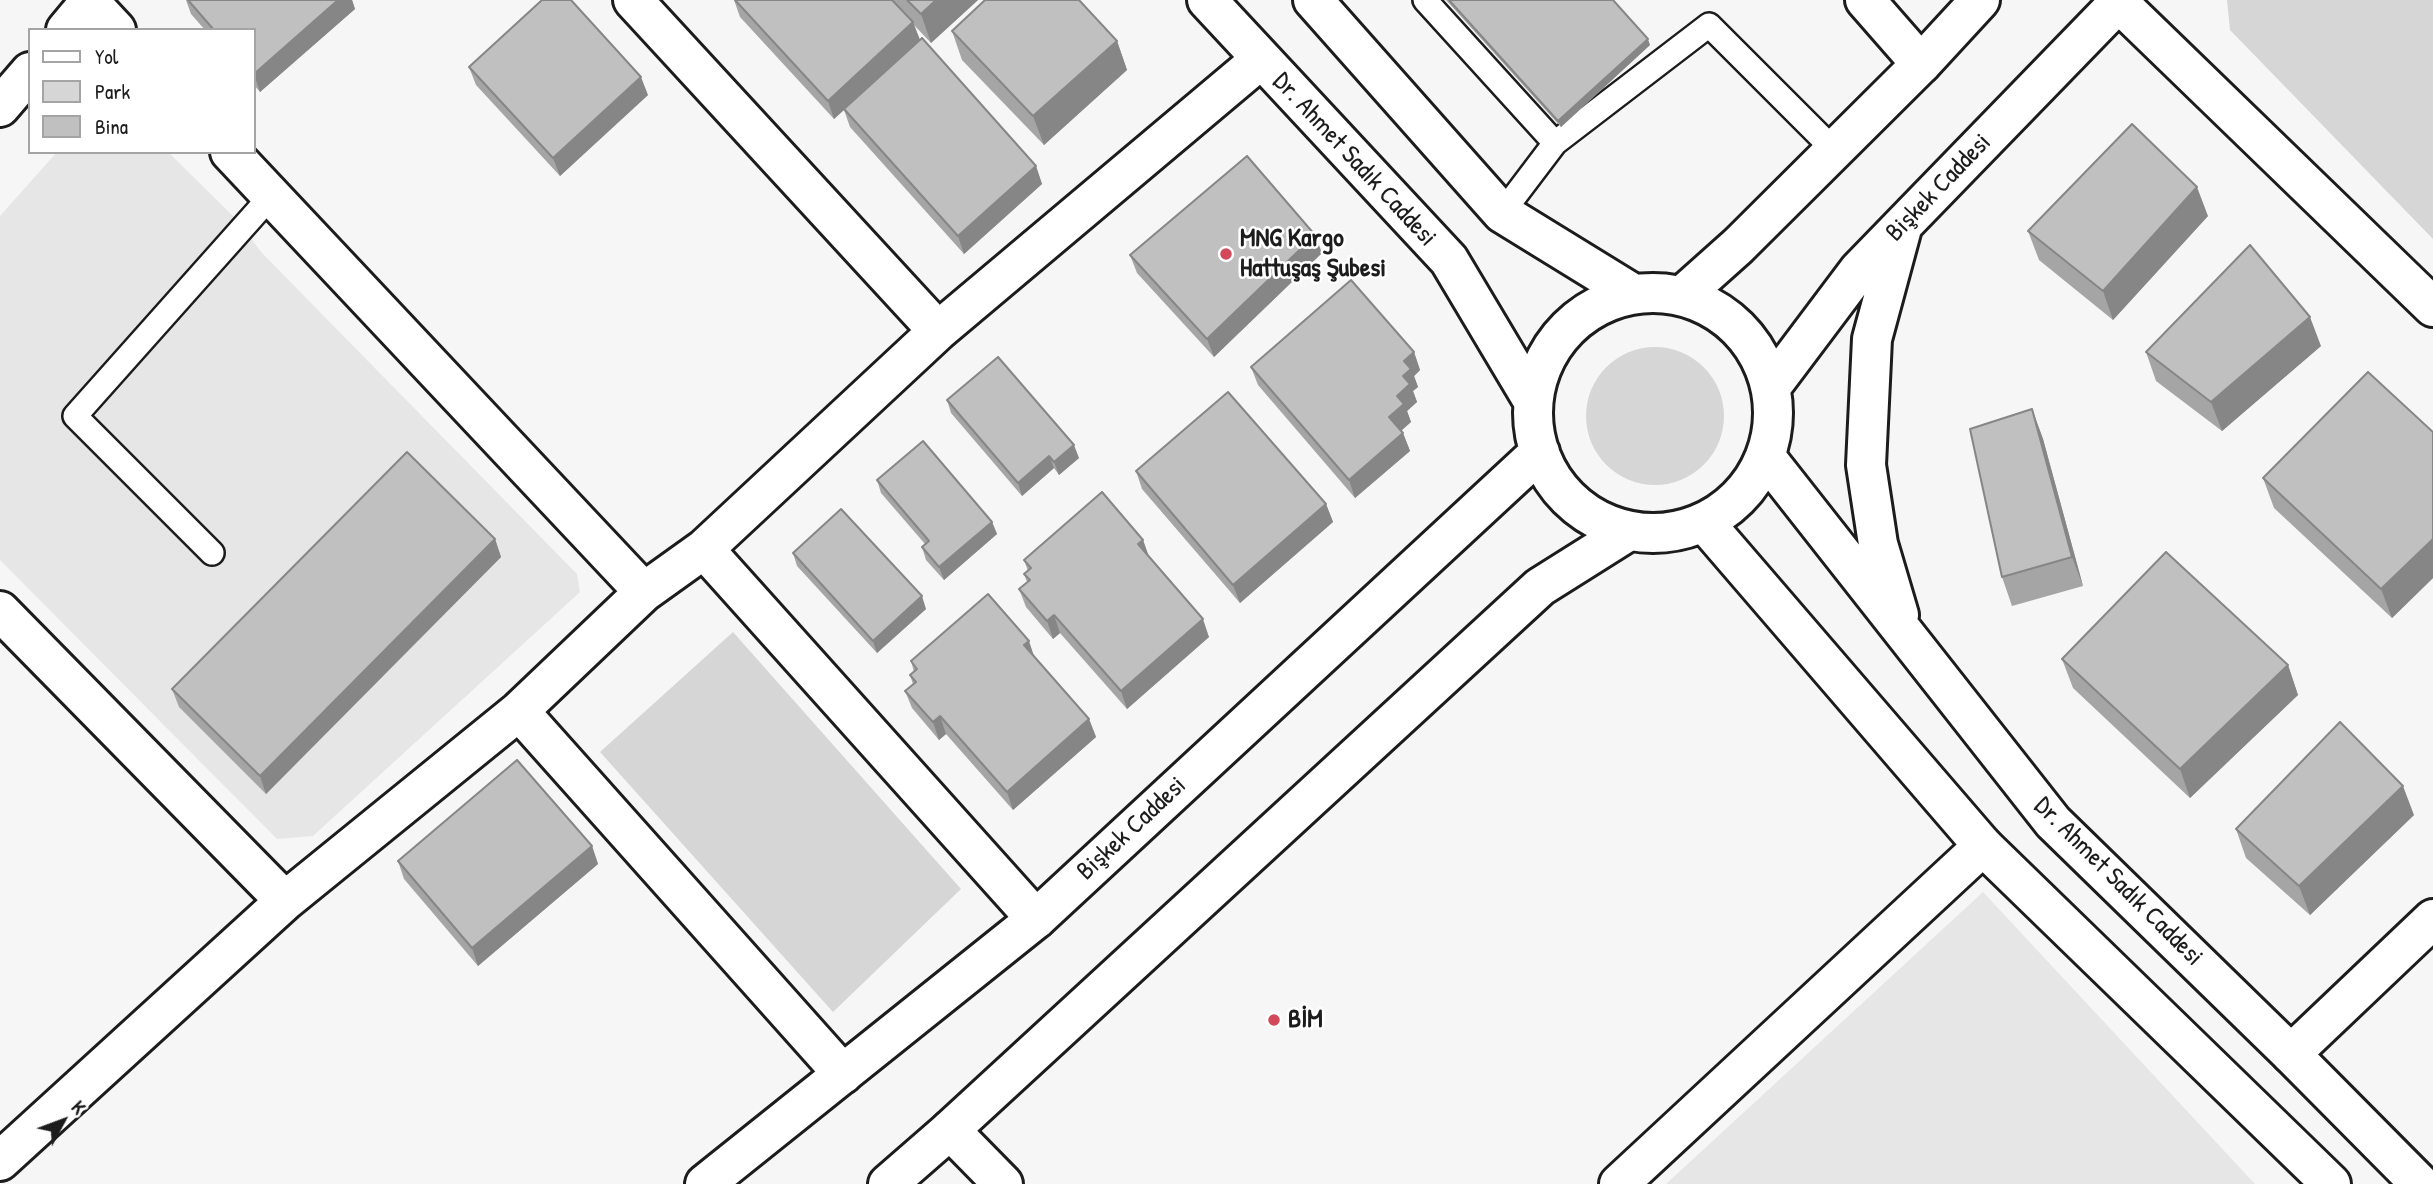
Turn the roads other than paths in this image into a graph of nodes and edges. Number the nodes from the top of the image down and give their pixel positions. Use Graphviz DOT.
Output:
graph roads {
  1 [pos="633,0"];
  2 [pos="1207,0"];
  3 [pos="1313,0"];
  4 [pos="1425,0"];
  5 [pos="1865,0"];
  6 [pos="1980,0"];
  7 [pos="2120,1"];
  8 [pos="84,8"];
  9 [pos="113,28"];
  10 [pos="1260,60"];
  11 [pos="1921,64"];
  12 [pos="28,74"];
  13 [pos="0,107"];
  14 [pos="1555,143"];
  15 [pos="1834,150"];
  16 [pos="232,154"];
  17 [pos="271,196"];
  18 [pos="1502,214"];
  19 [pos="1902,227"];
  20 [pos="1632,293"];
  21 [pos="1682,296"];
  22 [pos="2433,307"];
  23 [pos="938,331"];
  24 [pos="1771,387"];
  25 [pos="1533,401"];
  26 [pos="1540,452"];
  27 [pos="1765,456"];
  28 [pos="1704,522"];
  29 [pos="1629,531"];
  30 [pos="704,549"];
  31 [pos="212,552"];
  32 [pos="644,592"];
  33 [pos="0,611"];
  34 [pos="1905,634"];
  35 [pos="519,711"];
  36 [pos="1983,846"];
  37 [pos="285,901"];
  38 [pos="1036,919"];
  39 [pos="2433,919"];
  40 [pos="2291,1054"];
  41 [pos="843,1073"];
  42 [pos="950,1130"];
  43 [pos="0,1161"];
  44 [pos="0,1177"];
  45 [pos="8,1184"];
  46 [pos="705,1184"];
  47 [pos="888,1184"];
  48 [pos="1003,1184"];
  49 [pos="1619,1184"];
  50 [pos="2332,1184"];
  51 [pos="2420,1184"];
  1 -- 23 [label="street"];
  2 -- 10 [label="street, Dr. Ahmet Sadık Caddesi"];
  3 -- 18 [label="street"];
  4 -- 14 [label="lane"];
  5 -- 11 [label="street"];
  6 -- 11 [label="street"];
  7 -- 19 [label="street, Bişkek Caddesi"];
  7 -- 22 [label="street"];
  8 -- 9 [label="street"];
  10 -- 23 [label="street"];
  10 -- 25 [label="street, Dr. Ahmet Sadık Caddesi"];
  11 -- 15 [label="street"];
  12 -- 13 [label="street"];
  14 -- 15 [label="lane"];
  14 -- 18 [label="lane"];
  15 -- 21 [label="street"];
  16 -- 17 [label="street"];
  17 -- 31 [label="lane"];
  17 -- 32 [label="street"];
  18 -- 20 [label="street"];
  19 -- 24 [label="street, Bişkek Caddesi"];
  19 -- 34 [label="street"];
  20 -- 21 [label="street"];
  20 -- 25 [label="street"];
  21 -- 24 [label="street"];
  23 -- 30 [label="street"];
  24 -- 27 [label="street"];
  25 -- 26 [label="street"];
  26 -- 29 [label="street"];
  26 -- 38 [label="street, Bişkek Caddesi"];
  27 -- 28 [label="street"];
  27 -- 34 [label="street, Dr. Ahmet Sadık Caddesi"];
  28 -- 29 [label="street"];
  28 -- 36 [label="street"];
  29 -- 42 [label="street"];
  30 -- 32 [label="street"];
  30 -- 38 [label="street"];
  32 -- 35 [label="street"];
  33 -- 37 [label="street"];
  34 -- 40 [label="street, Dr. Ahmet Sadık Caddesi"];
  35 -- 37 [label="street"];
  35 -- 41 [label="street"];
  36 -- 49 [label="street"];
  36 -- 50 [label="street"];
  37 -- 43 [label="street"];
  38 -- 41 [label="street, Bişkek Caddesi"];
  39 -- 40 [label="street"];
  40 -- 51 [label="street, Dr. Ahmet Sadık Caddesi"];
  41 -- 46 [label="street, Bişkek Caddesi"];
  42 -- 47 [label="street"];
  42 -- 48 [label="street"];
  44 -- 45 [label="street"];
}
